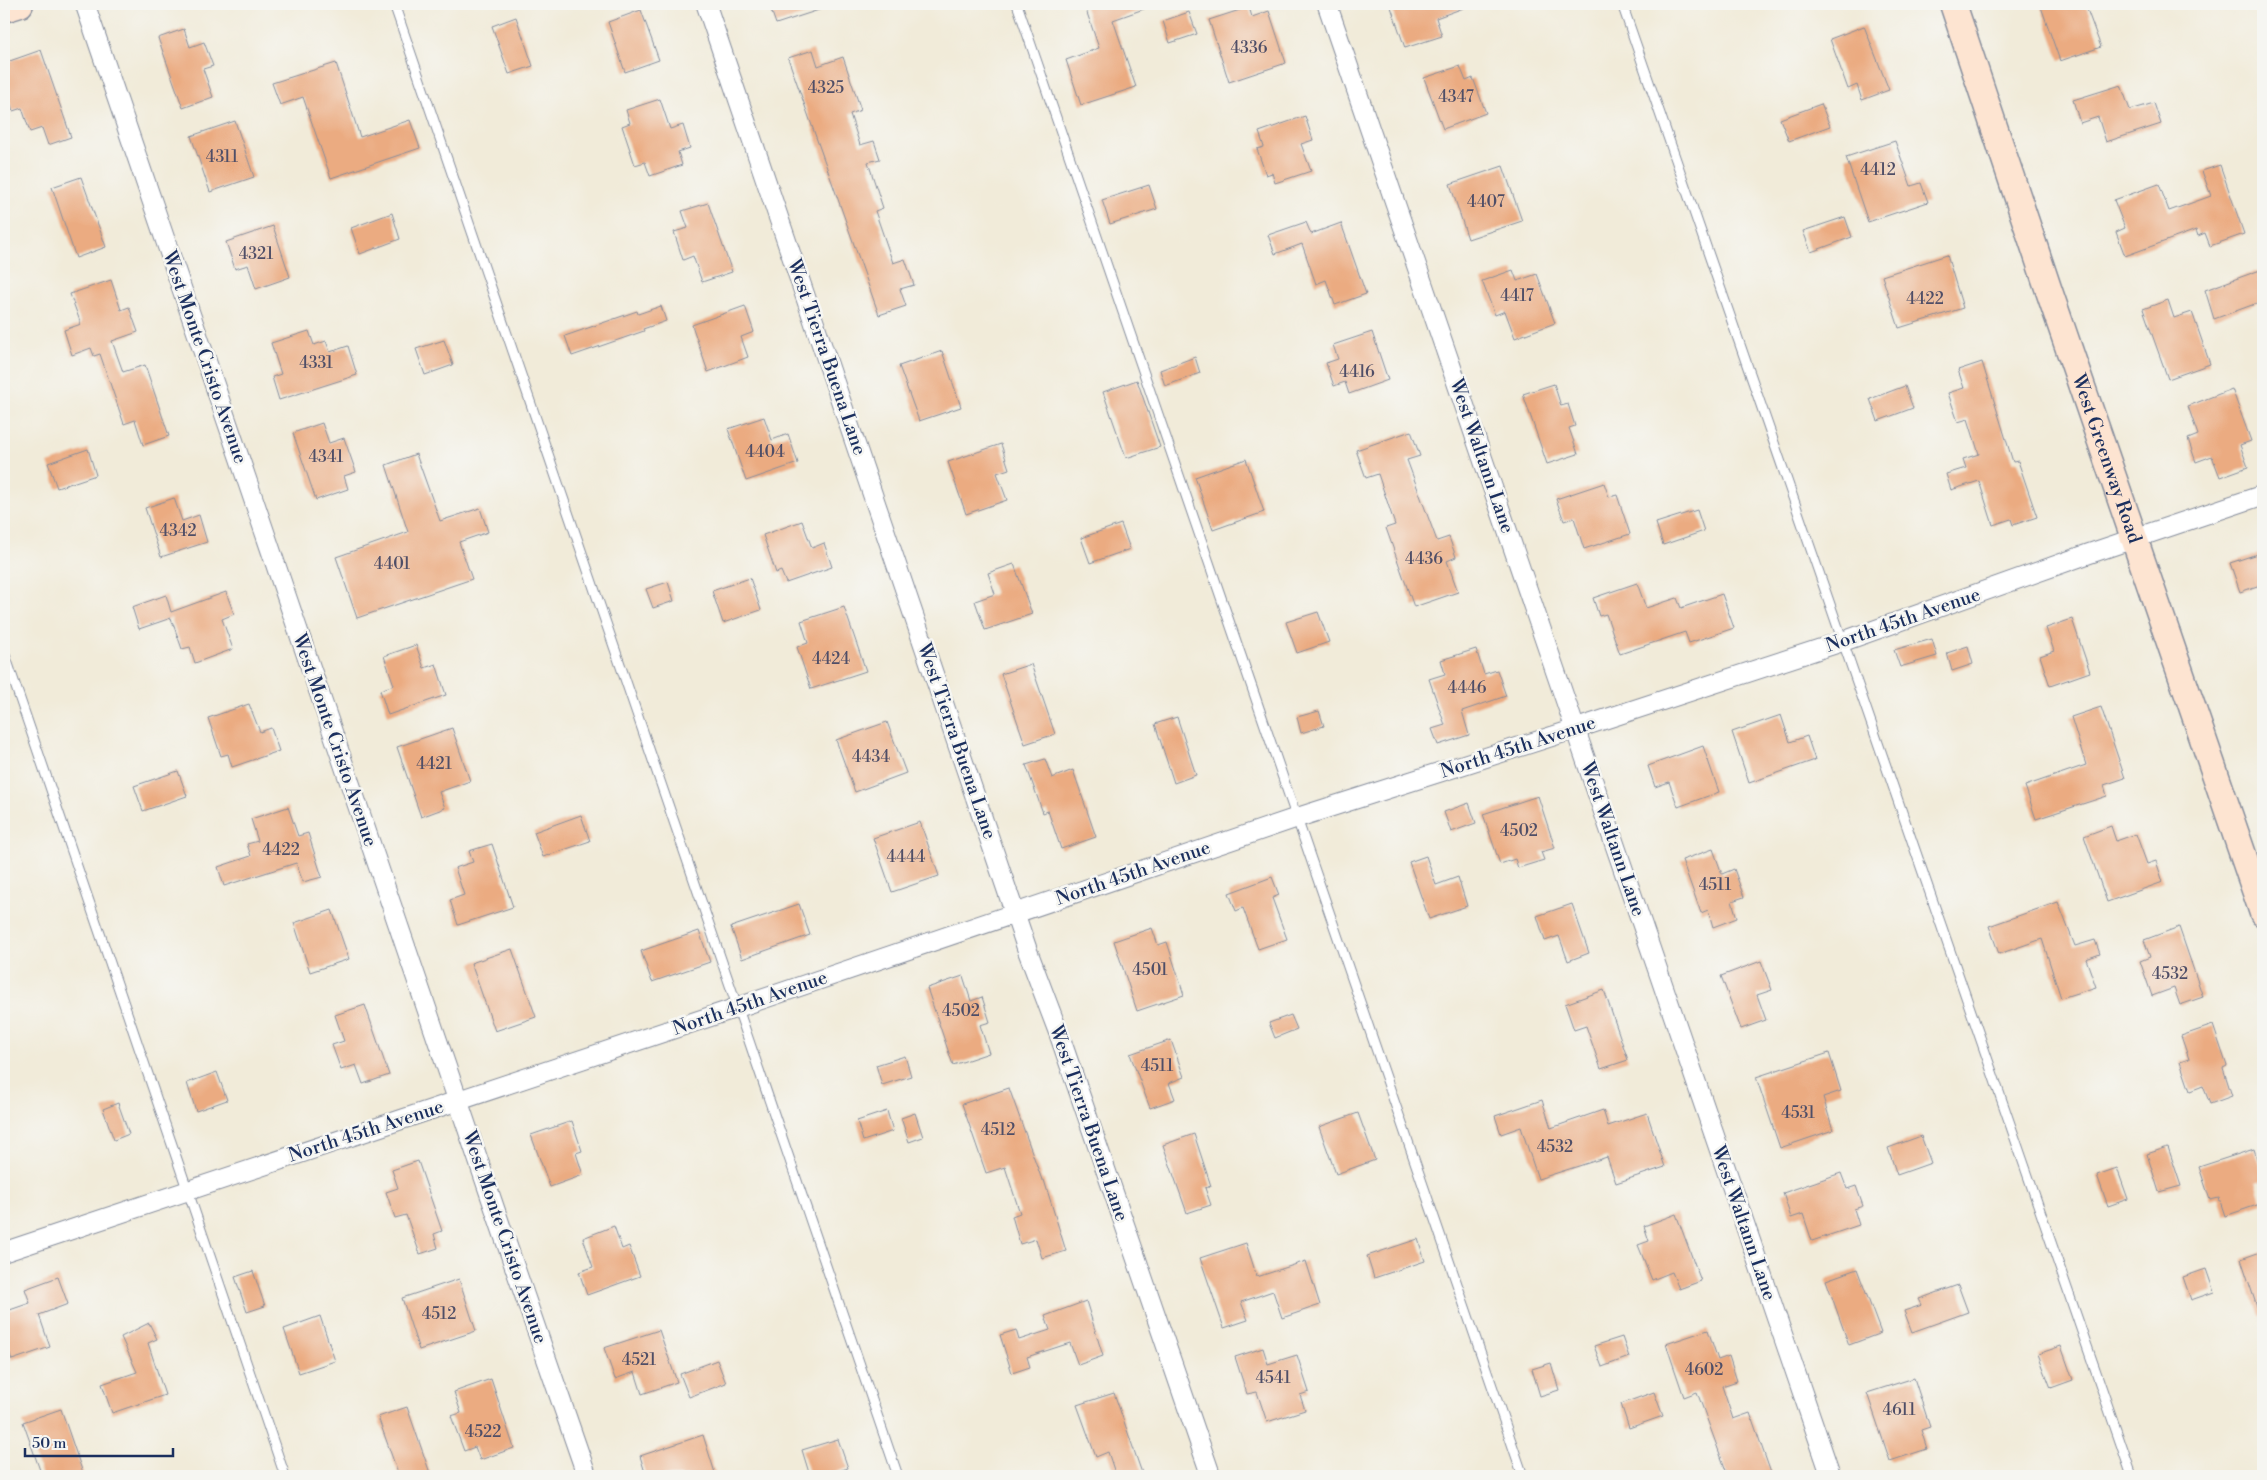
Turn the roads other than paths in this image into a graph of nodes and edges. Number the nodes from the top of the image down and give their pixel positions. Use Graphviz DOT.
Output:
graph roads {
  1 [pos="20,4"];
  2 [pos="85,4"];
  3 [pos="394,4"];
  4 [pos="706,4"];
  5 [pos="1017,4"];
  6 [pos="1327,4"];
  7 [pos="1622,4"];
  8 [pos="1953,4"];
  9 [pos="4,9"];
  10 [pos="2263,496"];
  11 [pos="2134,538"];
  12 [pos="1844,641"];
  13 [pos="4,652"];
  14 [pos="1575,729"];
  15 [pos="1296,818"];
  16 [pos="1016,913"];
  17 [pos="2263,913"];
  18 [pos="739,1007"];
  19 [pos="458,1100"];
  20 [pos="187,1191"];
  21 [pos="4,1252"];
  22 [pos="285,1476"];
  23 [pos="587,1476"];
  24 [pos="898,1476"];
  25 [pos="1211,1476"];
  26 [pos="1523,1476"];
  27 [pos="1832,1476"];
  28 [pos="2132,1476"];
  1 -- 9 [label="main road"];
  2 -- 19 [label="street, West Monte Cristo Avenue"];
  3 -- 18 [label="lane"];
  4 -- 16 [label="street, West Tierra Buena Lane"];
  5 -- 15 [label="lane"];
  6 -- 14 [label="street, West Waltann Lane"];
  7 -- 12 [label="lane"];
  8 -- 11 [label="main road, West Greenway Road"];
  10 -- 11 [label="street, North 45th Avenue"];
  11 -- 12 [label="street, North 45th Avenue"];
  11 -- 17 [label="main road, West Greenway Road"];
  12 -- 14 [label="street, North 45th Avenue"];
  12 -- 28 [label="lane"];
  13 -- 20 [label="lane"];
  14 -- 15 [label="street, North 45th Avenue"];
  14 -- 27 [label="street, West Waltann Lane"];
  15 -- 16 [label="street, North 45th Avenue"];
  15 -- 26 [label="lane"];
  16 -- 18 [label="street, North 45th Avenue"];
  16 -- 25 [label="street, West Tierra Buena Lane"];
  18 -- 19 [label="street, North 45th Avenue"];
  18 -- 24 [label="lane"];
  19 -- 20 [label="street, North 45th Avenue"];
  19 -- 23 [label="street, West Monte Cristo Avenue"];
  20 -- 21 [label="street, North 45th Avenue"];
  20 -- 22 [label="lane"];
}
